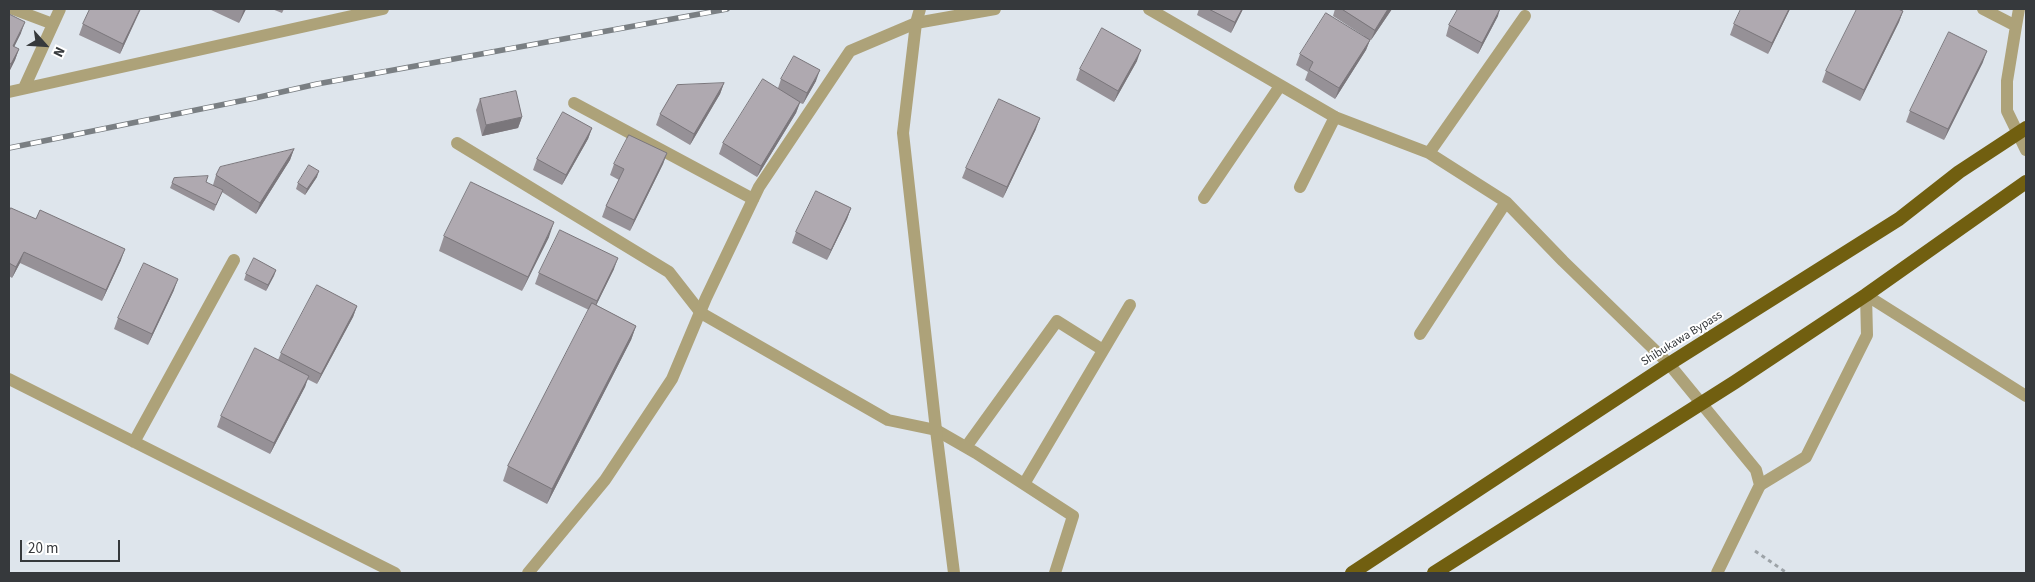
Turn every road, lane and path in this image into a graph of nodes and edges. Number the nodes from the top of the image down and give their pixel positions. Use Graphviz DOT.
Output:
graph roads {
  1 [pos="13,9"];
  2 [pos="60,9"];
  3 [pos="383,9"];
  4 [pos="920,9"];
  5 [pos="995,9"];
  6 [pos="1149,9"];
  7 [pos="1983,9"];
  8 [pos="2019,9"];
  9 [pos="331,14"];
  10 [pos="1525,16"];
  11 [pos="916,23"];
  12 [pos="53,24"];
  13 [pos="2016,26"];
  14 [pos="1280,86"];
  15 [pos="24,88"];
  16 [pos="9,92"];
  17 [pos="574,103"];
  18 [pos="1334,117"];
  19 [pos="2022,131"];
  20 [pos="457,143"];
  21 [pos="2026,150"];
  22 [pos="1429,153"];
  23 [pos="2026,182"];
  24 [pos="1300,187"];
  25 [pos="1204,198"];
  26 [pos="753,199"];
  27 [pos="1506,202"];
  28 [pos="234,260"];
  29 [pos="1866,294"];
  30 [pos="1130,305"];
  31 [pos="700,312"];
  32 [pos="1420,334"];
  33 [pos="1103,350"];
  34 [pos="1669,364"];
  35 [pos="9,379"];
  36 [pos="2026,396"];
  37 [pos="1700,402"];
  38 [pos="936,430"];
  39 [pos="134,442"];
  40 [pos="966,448"];
  41 [pos="1024,484"];
  42 [pos="1760,485"];
  43 [pos="1734,537"];
  44 [pos="395,573"];
  45 [pos="528,573"];
  46 [pos="954,573"];
  47 [pos="1055,573"];
  48 [pos="1352,573"];
  49 [pos="1434,573"];
  50 [pos="1717,573"];
  51 [pos="1787,573"];
  1 -- 12 [label="street"];
  2 -- 12 [label="street"];
  3 -- 9 [label="street"];
  4 -- 11 [label="street"];
  5 -- 11 [label="street"];
  6 -- 14 [label="street"];
  7 -- 13 [label="street"];
  8 -- 13 [label="street"];
  9 -- 15 [label="street"];
  10 -- 22 [label="street"];
  11 -- 26 [label="street"];
  11 -- 38 [label="street"];
  12 -- 15 [label="street"];
  13 -- 19 [label="street"];
  14 -- 18 [label="street"];
  14 -- 25 [label="street"];
  15 -- 16 [label="street"];
  17 -- 26 [label="street"];
  18 -- 22 [label="street"];
  18 -- 24 [label="street"];
  19 -- 21 [label="street"];
  19 -- 34 [label="highway, Shibukawa Bypass"];
  20 -- 31 [label="street"];
  22 -- 27 [label="street"];
  23 -- 29 [label="highway"];
  26 -- 31 [label="street"];
  27 -- 32 [label="street"];
  27 -- 34 [label="street"];
  28 -- 39 [label="street"];
  29 -- 36 [label="street"];
  29 -- 37 [label="highway"];
  29 -- 42 [label="street"];
  30 -- 33 [label="street"];
  31 -- 38 [label="street"];
  31 -- 45 [label="street"];
  33 -- 40 [label="street"];
  33 -- 41 [label="street"];
  34 -- 37 [label="street"];
  34 -- 48 [label="highway, Shibukawa Bypass"];
  35 -- 39 [label="street"];
  37 -- 42 [label="street"];
  37 -- 49 [label="highway"];
  38 -- 40 [label="street"];
  38 -- 46 [label="street"];
  39 -- 44 [label="street"];
  40 -- 41 [label="street"];
  41 -- 47 [label="street"];
  42 -- 43 [label="street"];
  43 -- 50 [label="street"];
  43 -- 51 [label="path"];
}
